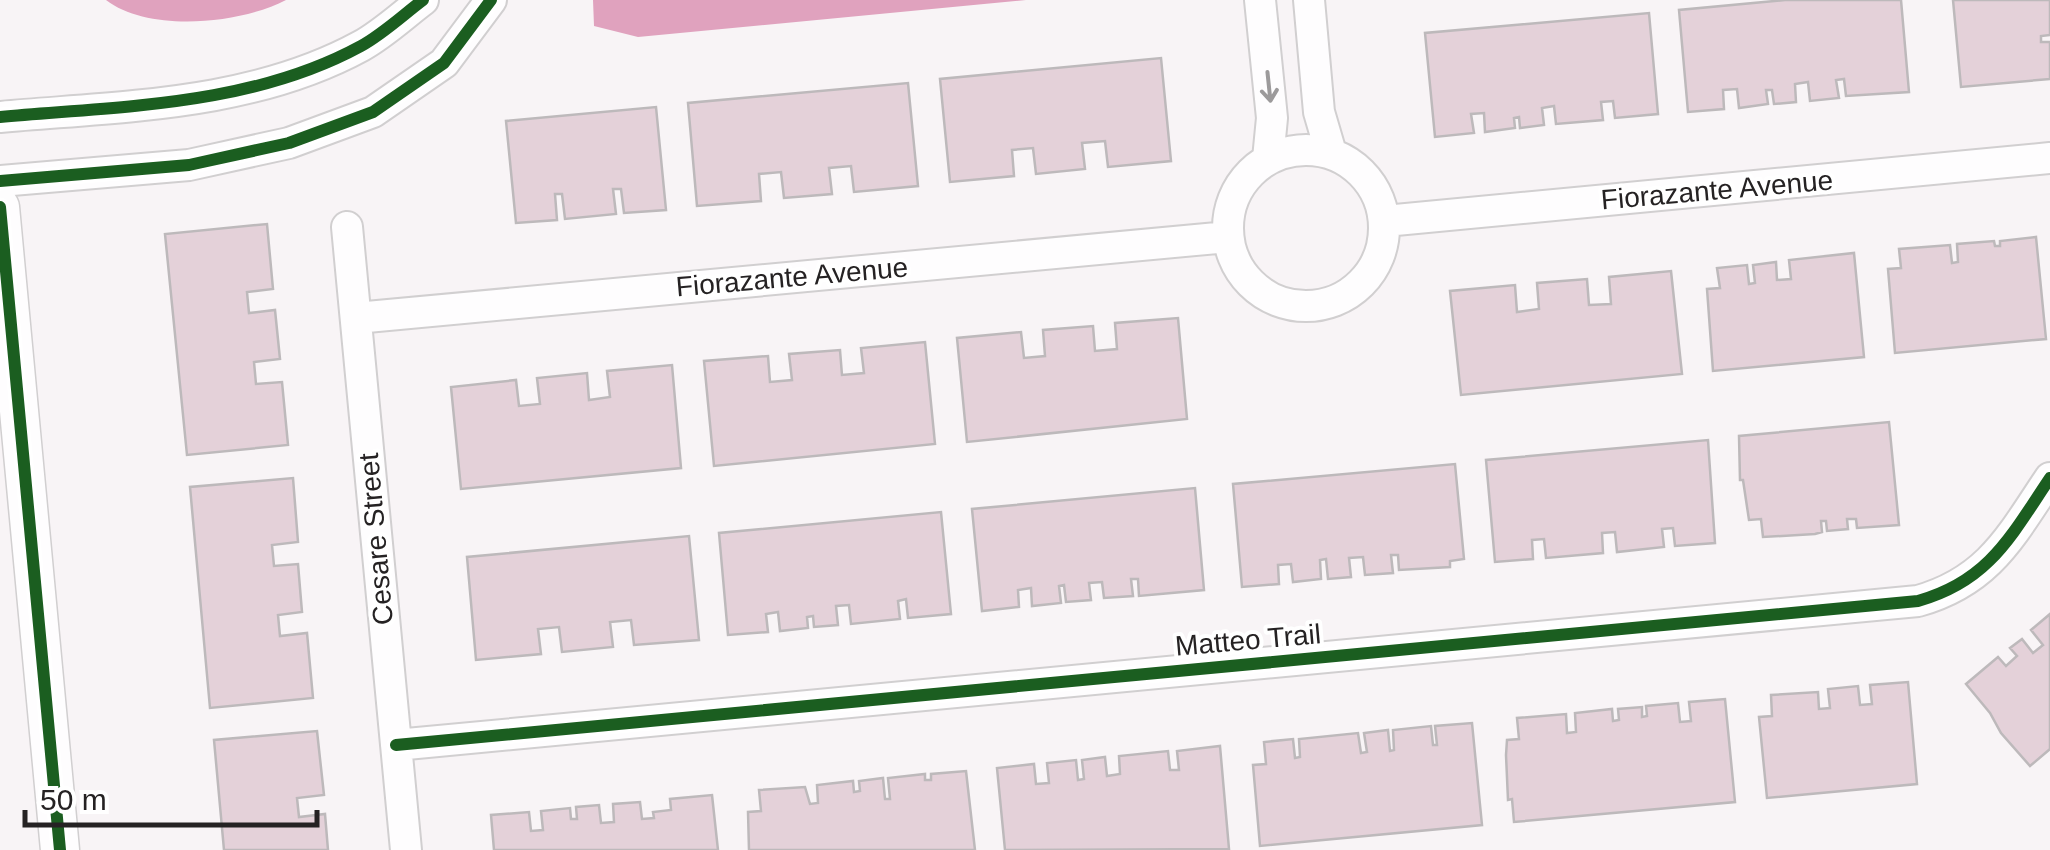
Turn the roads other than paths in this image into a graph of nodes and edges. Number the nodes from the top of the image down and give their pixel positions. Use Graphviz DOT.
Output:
graph roads {
  1 [pos="423,0"];
  2 [pos="491,0"];
  3 [pos="1309,6"];
  4 [pos="1261,8"];
  5 [pos="0,116"];
  6 [pos="1331,152"];
  7 [pos="1268,158"];
  8 [pos="2050,158"];
  9 [pos="0,181"];
  10 [pos="0,207"];
  11 [pos="1385,221"];
  12 [pos="346,227"];
  13 [pos="1228,236"];
  14 [pos="356,318"];
  15 [pos="2050,478"];
  16 [pos="396,745"];
  17 [pos="60,850"];
  18 [pos="406,850"];
  1 -- 5 [label="street"];
  2 -- 9 [label="street"];
  3 -- 4 [label="street"];
  3 -- 6 [label="street"];
  4 -- 7 [label="street, one-way"];
  6 -- 7 [label="street"];
  6 -- 11 [label="street"];
  7 -- 13 [label="street"];
  8 -- 11 [label="street, Fiorazante Avenue"];
  10 -- 17 [label="street"];
  11 -- 13 [label="street"];
  12 -- 14 [label="street, Cesare Street"];
  13 -- 14 [label="street, Fiorazante Avenue"];
  14 -- 16 [label="street, Cesare Street"];
  15 -- 16 [label="street, Matteo Trail"];
  16 -- 18 [label="street, Cesare Street"];
}
